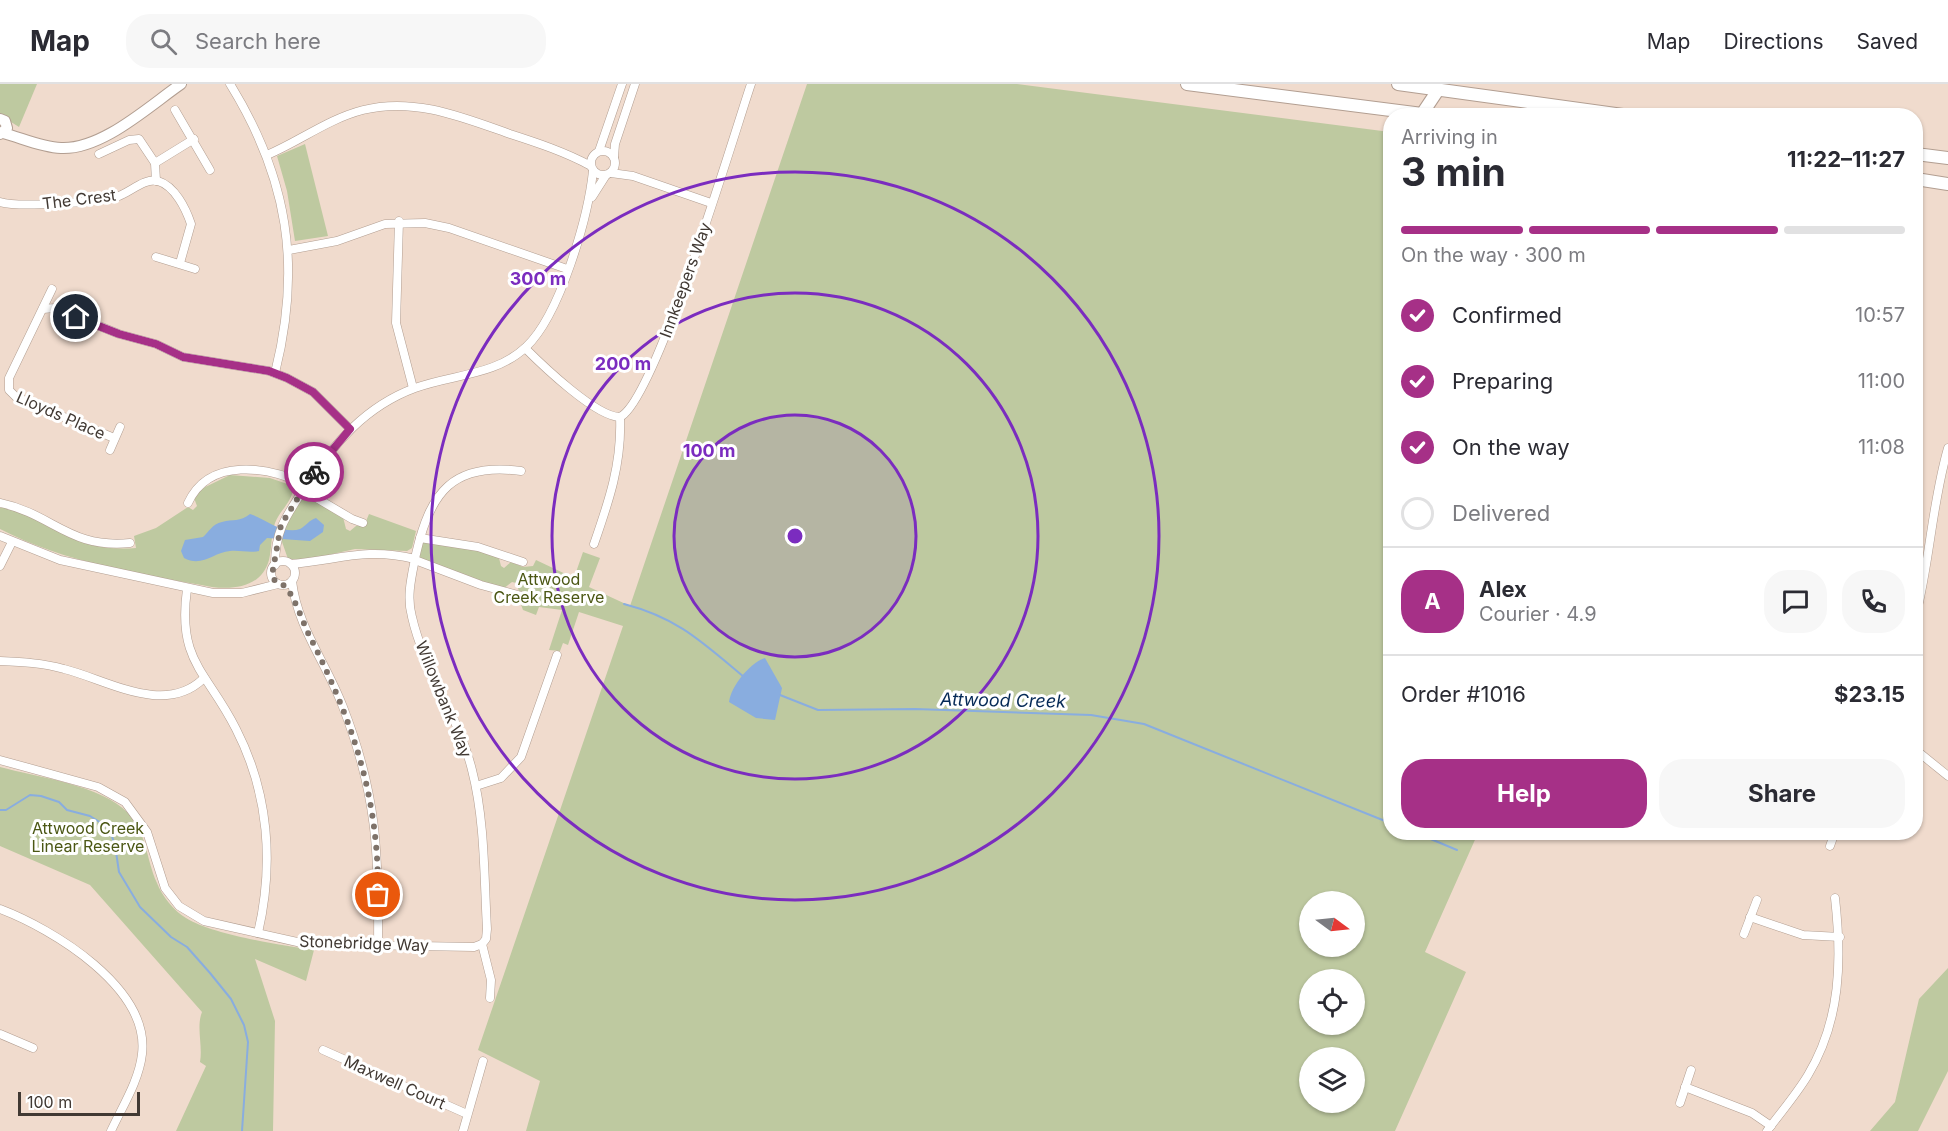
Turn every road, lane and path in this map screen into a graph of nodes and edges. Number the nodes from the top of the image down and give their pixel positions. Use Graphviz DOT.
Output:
graph roads {
  1 [pos="181,84"];
  2 [pos="230,84"];
  3 [pos="622,84"];
  4 [pos="635,84"];
  5 [pos="751,84"];
  6 [pos="1187,84"];
  7 [pos="1398,84"];
  8 [pos="1424,88"];
  9 [pos="1438,90"];
  10 [pos="1422,108"];
  11 [pos="1426,108"];
  12 [pos="1571,108"];
  13 [pos="1383,109"];
  14 [pos="175,110"];
  15 [pos="2,128"];
  16 [pos="194,140"];
  17 [pos="99,154"];
  18 [pos="570,154"];
  19 [pos="596,154"];
  20 [pos="267,155"];
  21 [pos="1923,155"];
  22 [pos="1948,158"];
  23 [pos="614,160"];
  24 [pos="155,163"];
  25 [pos="592,168"];
  26 [pos="210,170"];
  27 [pos="608,174"];
  28 [pos="633,176"];
  29 [pos="1923,180"];
  30 [pos="156,181"];
  31 [pos="1948,184"];
  32 [pos="590,201"];
  33 [pos="0,202"];
  34 [pos="711,203"];
  35 [pos="399,221"];
  36 [pos="289,250"];
  37 [pos="156,257"];
  38 [pos="180,263"];
  39 [pos="195,269"];
  40 [pos="567,269"];
  41 [pos="52,289"];
  42 [pos="43,309"];
  43 [pos="525,348"];
  44 [pos="275,373"];
  45 [pos="413,388"];
  46 [pos="620,417"];
  47 [pos="120,427"];
  48 [pos="350,429"];
  49 [pos="114,438"];
  50 [pos="110,450"];
  51 [pos="1948,451"];
  52 [pos="521,471"];
  53 [pos="305,488"];
  54 [pos="0,503"];
  55 [pos="188,503"];
  56 [pos="363,523"];
  57 [pos="0,536"];
  58 [pos="420,538"];
  59 [pos="12,542"];
  60 [pos="130,543"];
  61 [pos="277,544"];
  62 [pos="594,544"];
  63 [pos="415,560"];
  64 [pos="315,562"];
  65 [pos="524,562"];
  66 [pos="288,563"];
  67 [pos="0,566"];
  68 [pos="273,568"];
  69 [pos="294,578"];
  70 [pos="1923,582"];
  71 [pos="280,584"];
  72 [pos="187,588"];
  73 [pos="254,588"];
  74 [pos="529,598"];
  75 [pos="294,602"];
  76 [pos="557,656"];
  77 [pos="0,661"];
  78 [pos="203,679"];
  79 [pos="1923,756"];
  80 [pos="0,760"];
  81 [pos="1948,776"];
  82 [pos="476,786"];
  83 [pos="1832,840"];
  84 [pos="1830,846"];
  85 [pos="1835,898"];
  86 [pos="1757,900"];
  87 [pos="0,909"];
  88 [pos="1750,917"];
  89 [pos="258,933"];
  90 [pos="1744,934"];
  91 [pos="1840,938"];
  92 [pos="482,944"];
  93 [pos="378,945"];
  94 [pos="490,998"];
  95 [pos="0,1034"];
  96 [pos="33,1048"];
  97 [pos="324,1050"];
  98 [pos="483,1061"];
  99 [pos="1691,1070"];
  100 [pos="1685,1088"];
  101 [pos="1680,1103"];
  102 [pos="467,1114"];
  103 [pos="1769,1128"];
  104 [pos="111,1131"];
  105 [pos="463,1131"];
  1 -- 15 [label="street"];
  2 -- 20 [label="street"];
  3 -- 19 [label="street"];
  4 -- 23 [label="street"];
  5 -- 34 [label="street, Innkeepers Way"];
  6 -- 13 [label="main road"];
  7 -- 8 [label="main road"];
  8 -- 9 [label="main road"];
  8 -- 10 [label="main road"];
  9 -- 11 [label="main road"];
  9 -- 12 [label="main road"];
  14 -- 16 [label="street"];
  16 -- 24 [label="street"];
  16 -- 26 [label="street"];
  17 -- 24 [label="street"];
  18 -- 19 [label="street"];
  18 -- 20 [label="street"];
  18 -- 25 [label="street"];
  19 -- 23 [label="street"];
  19 -- 25 [label="street"];
  20 -- 36 [label="street"];
  21 -- 22 [label="main road"];
  23 -- 27 [label="street"];
  23 -- 28 [label="street"];
  24 -- 30 [label="street"];
  25 -- 27 [label="street"];
  25 -- 32 [label="street"];
  27 -- 28 [label="street"];
  27 -- 32 [label="street"];
  28 -- 34 [label="street"];
  29 -- 31 [label="main road"];
  30 -- 33 [label="street, The Crest"];
  30 -- 38 [label="street"];
  32 -- 40 [label="street"];
  34 -- 46 [label="street, Innkeepers Way"];
  35 -- 36 [label="street"];
  35 -- 40 [label="street"];
  35 -- 45 [label="street"];
  36 -- 44 [label="street"];
  37 -- 38 [label="street"];
  38 -- 39 [label="street"];
  40 -- 43 [label="street"];
  41 -- 42 [label="street"];
  42 -- 44 [label="street"];
  42 -- 49 [label="street, Lloyds Place"];
  43 -- 45 [label="street"];
  43 -- 46 [label="street"];
  44 -- 48 [label="street"];
  45 -- 48 [label="street"];
  46 -- 62 [label="street"];
  47 -- 49 [label="street, Lloyds Place"];
  48 -- 53 [label="street"];
  49 -- 50 [label="street, Lloyds Place"];
  51 -- 70 [label="street"];
  52 -- 58 [label="street, Willowbank Way"];
  53 -- 55 [label="street"];
  53 -- 56 [label="street"];
  53 -- 61 [label="street"];
  54 -- 60 [label="street"];
  57 -- 59 [label="street"];
  58 -- 63 [label="street, Willowbank Way"];
  58 -- 65 [label="street"];
  59 -- 67 [label="street"];
  59 -- 72 [label="street"];
  61 -- 66 [label="street"];
  61 -- 68 [label="street"];
  63 -- 64 [label="street"];
  63 -- 74 [label="street"];
  63 -- 82 [label="street, Willowbank Way"];
  64 -- 66 [label="street"];
  64 -- 69 [label="street"];
  66 -- 68 [label="street"];
  66 -- 69 [label="street"];
  68 -- 71 [label="street"];
  68 -- 73 [label="street"];
  69 -- 71 [label="street"];
  69 -- 75 [label="street"];
  71 -- 73 [label="street"];
  71 -- 75 [label="street"];
  72 -- 73 [label="street"];
  72 -- 78 [label="street"];
  75 -- 93 [label="street"];
  76 -- 82 [label="street"];
  77 -- 78 [label="street"];
  78 -- 89 [label="street"];
  79 -- 81 [label="street"];
  80 -- 89 [label="street, Stonebridge Way"];
  82 -- 92 [label="street, Willowbank Way"];
  83 -- 84 [label="street"];
  85 -- 91 [label="street"];
  86 -- 88 [label="street"];
  87 -- 104 [label="street"];
  88 -- 90 [label="street"];
  88 -- 91 [label="street"];
  89 -- 93 [label="street, Stonebridge Way"];
  91 -- 103 [label="street"];
  92 -- 93 [label="street, Stonebridge Way"];
  92 -- 94 [label="street, Willowbank Way"];
  95 -- 96 [label="street"];
  97 -- 102 [label="street, Maxwell Court"];
  98 -- 102 [label="street"];
  99 -- 100 [label="street"];
  100 -- 101 [label="street"];
  100 -- 103 [label="street"];
  102 -- 105 [label="street"];
}
